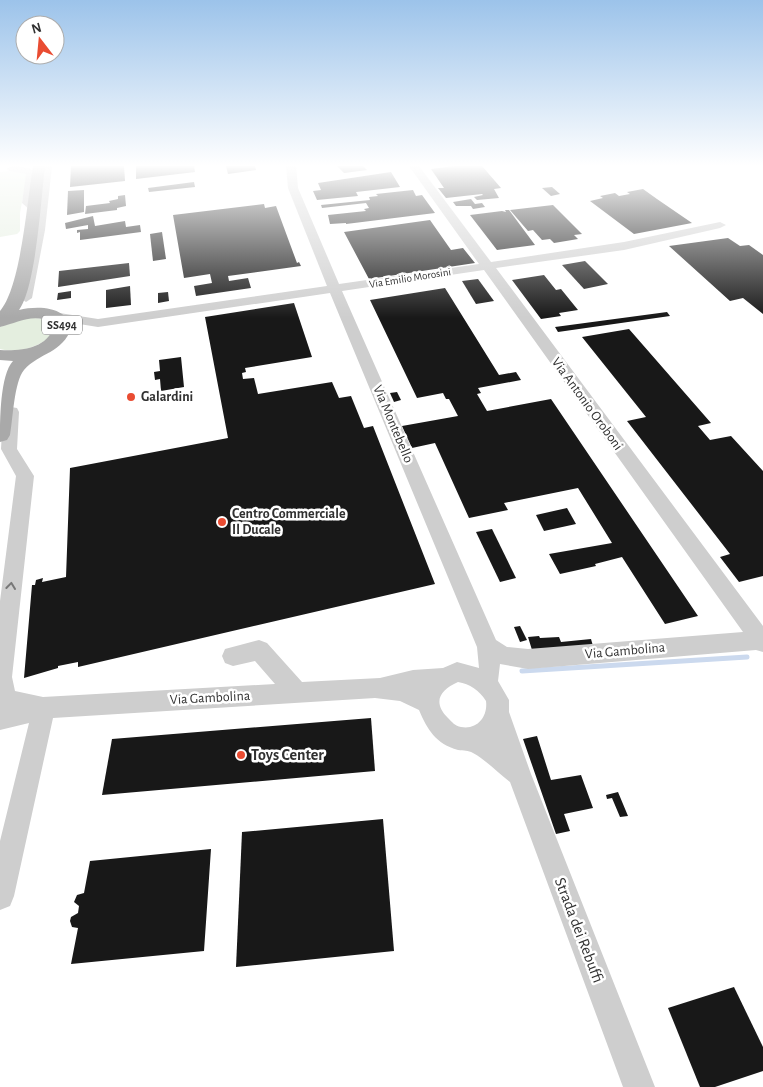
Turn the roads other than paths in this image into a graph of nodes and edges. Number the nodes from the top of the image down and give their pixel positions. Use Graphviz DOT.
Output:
graph roads {
  1 [pos="32,217"];
  2 [pos="41,217"];
  3 [pos="305,217"];
  4 [pos="450,217"];
  5 [pos="720,226"];
  6 [pos="486,267"];
  7 [pos="23,278"];
  8 [pos="336,290"];
  9 [pos="26,298"];
  10 [pos="48,315"];
  11 [pos="0,322"];
  12 [pos="98,323"];
  13 [pos="49,345"];
  14 [pos="0,355"];
  15 [pos="0,363"];
  16 [pos="8,385"];
  17 [pos="0,435"];
  18 [pos="762,641"];
  19 [pos="233,656"];
  20 [pos="487,658"];
  21 [pos="449,674"];
  22 [pos="375,688"];
  23 [pos="297,693"];
  24 [pos="428,703"];
  25 [pos="44,708"];
  26 [pos="498,712"];
  27 [pos="0,719"];
  28 [pos="467,738"];
  29 [pos="519,774"];
  30 [pos="0,896"];
  31 [pos="639,1087"];
  1 -- 7 [label="main road, SS494"];
  2 -- 9 [label="street"];
  3 -- 8 [label="street, Via Montebello"];
  4 -- 6 [label="street, Via Antonio Oroboni"];
  5 -- 6 [label="street, Via Emilio Morosini"];
  6 -- 8 [label="street, Via Emilio Morosini"];
  6 -- 18 [label="street, Via Antonio Oroboni"];
  7 -- 9 [label="main road, SS494"];
  7 -- 11 [label="main road, SS494"];
  8 -- 12 [label="street, Via Emilio Morosini"];
  8 -- 20 [label="street, Via Montebello"];
  9 -- 10 [label="main road, SS494"];
  10 -- 11 [label="main road, SS494"];
  10 -- 12 [label="street, Via Emilio Morosini"];
  10 -- 13 [label="main road, SS494"];
  12 -- 13 [label="street, Via Emilio Morosini"];
  13 -- 14 [label="main road, SS494"];
  13 -- 16 [label="main road, SS494"];
  15 -- 16 [label="main road, SS494"];
  16 -- 17 [label="main road, SS494"];
  25 -- 16 [label="street, one-way"];
  18 -- 20 [label="street, Via Gambolina"];
  19 -- 23 [label="street"];
  20 -- 21 [label="street"];
  20 -- 21 [label="street, Via Gambolina"];
  20 -- 26 [label="street"];
  21 -- 22 [label="street, Via Gambolina"];
  21 -- 24 [label="street"];
  22 -- 23 [label="street, Via Gambolina"];
  22 -- 24 [label="street, Via Gambolina"];
  23 -- 25 [label="street, Via Gambolina"];
  24 -- 28 [label="street"];
  25 -- 27 [label="street"];
  25 -- 30 [label="street"];
  26 -- 28 [label="street"];
  26 -- 29 [label="street, Strada dei Rebuffi"];
  28 -- 29 [label="street"];
  29 -- 31 [label="street, Strada dei Rebuffi"];
}
